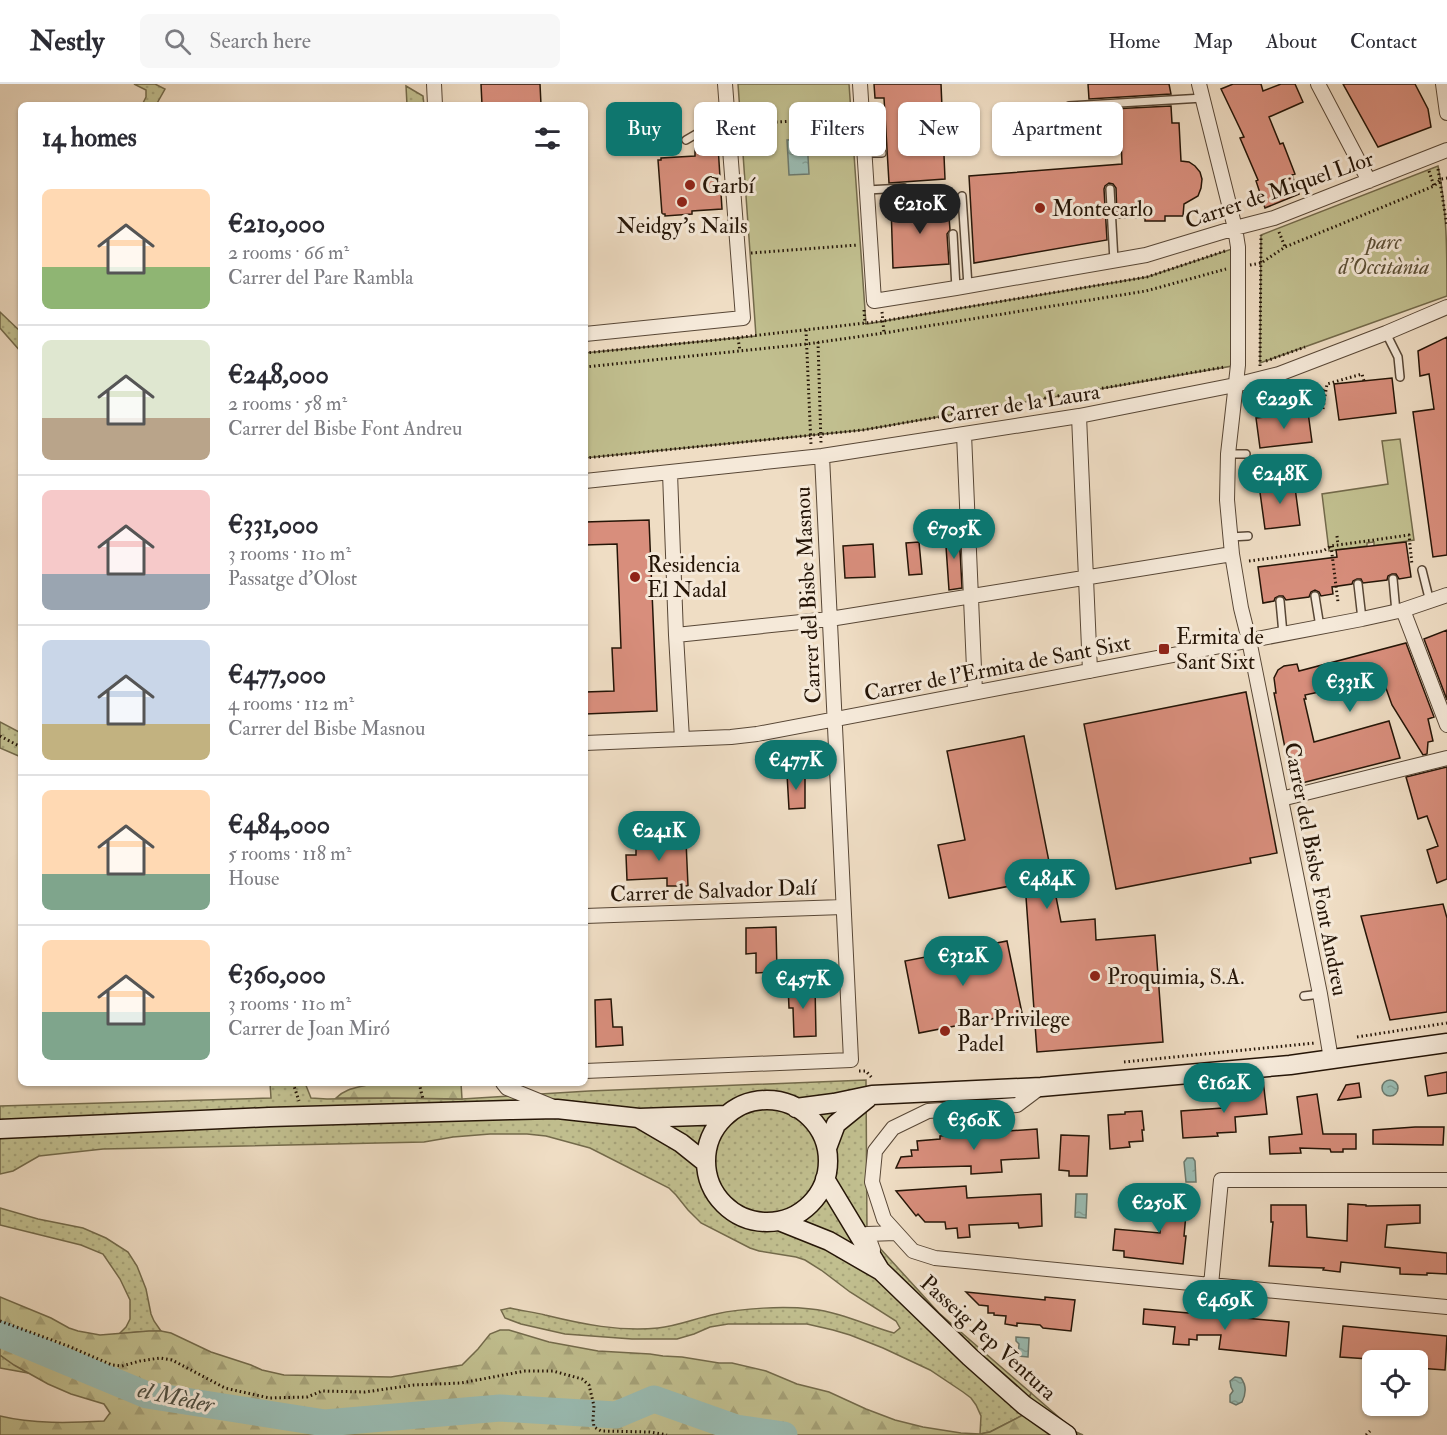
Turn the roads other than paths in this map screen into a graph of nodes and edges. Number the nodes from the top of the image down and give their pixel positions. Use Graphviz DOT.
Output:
graph roads {
  1 [pos="434,84"];
  2 [pos="725,84"];
  3 [pos="860,84"];
  4 [pos="1199,84"];
  5 [pos="1318,84"];
  6 [pos="1443,84"];
  7 [pos="1203,98"];
  8 [pos="435,102"];
  9 [pos="726,102"];
  10 [pos="861,102"];
  11 [pos="1123,103"];
  12 [pos="1447,113"];
  13 [pos="694,136"];
  14 [pos="686,140"];
  15 [pos="1447,150"];
  16 [pos="730,156"];
  17 [pos="865,156"];
  18 [pos="1369,181"];
  19 [pos="904,188"];
  20 [pos="1110,189"];
  21 [pos="867,190"];
  22 [pos="962,196"];
  23 [pos="1236,228"];
  24 [pos="953,234"];
  25 [pos="1114,261"];
  26 [pos="962,287"];
  27 [pos="1447,307"];
  28 [pos="1386,333"];
  29 [pos="588,334"];
  30 [pos="1400,377"];
  31 [pos="1235,385"];
  32 [pos="1079,416"];
  33 [pos="964,434"];
  34 [pos="1228,454"];
  35 [pos="1246,454"];
  36 [pos="822,456"];
  37 [pos="670,473"];
  38 [pos="588,481"];
  39 [pos="1248,536"];
  40 [pos="1230,537"];
  41 [pos="1232,554"];
  42 [pos="1422,570"];
  43 [pos="1085,577"];
  44 [pos="1392,579"];
  45 [pos="1358,584"];
  46 [pos="1447,595"];
  47 [pos="1315,596"];
  48 [pos="970,597"];
  49 [pos="1280,601"];
  50 [pos="1430,602"];
  51 [pos="1400,611"];
  52 [pos="830,619"];
  53 [pos="1362,619"];
  54 [pos="1320,627"];
  55 [pos="1283,634"];
  56 [pos="676,635"];
  57 [pos="1249,640"];
  58 [pos="1090,671"];
  59 [pos="975,692"];
  60 [pos="834,720"];
  61 [pos="1447,725"];
  62 [pos="682,739"];
  63 [pos="588,743"];
  64 [pos="1447,758"];
  65 [pos="1281,799"];
  66 [pos="843,907"];
  67 [pos="588,916"];
  68 [pos="1320,994"];
  69 [pos="1304,996"];
  70 [pos="1447,1043"];
  71 [pos="1330,1050"];
  72 [pos="588,1071"];
  73 [pos="505,1086"];
  74 [pos="873,1087"];
  75 [pos="1041,1087"];
  76 [pos="796,1108"];
  77 [pos="557,1109"];
  78 [pos="726,1115"];
  79 [pos="639,1118"];
  80 [pos="0,1129"];
  81 [pos="826,1148"];
  82 [pos="706,1163"];
  83 [pos="825,1179"];
  84 [pos="1447,1180"];
  85 [pos="779,1221"];
  86 [pos="896,1233"];
  87 [pos="881,1271"];
  88 [pos="1211,1285"];
  89 [pos="1447,1307"];
  90 [pos="1067,1435"];
  1 -- 8 [label="street"];
  2 -- 9 [label="street"];
  3 -- 10 [label="street"];
  4 -- 7 [label="street, Carrer del Bisbe Font Andreu"];
  5 -- 18 [label="street"];
  6 -- 12 [label="street"];
  7 -- 11 [label="lane"];
  7 -- 23 [label="street, Carrer del Bisbe Font Andreu"];
  13 -- 14 [label="lane"];
  15 -- 18 [label="street, Carrer de Miquel Llor"];
  16 -- 29 [label="street"];
  17 -- 21 [label="street"];
  18 -- 23 [label="street, Carrer de Miquel Llor"];
  19 -- 21 [label="lane"];
  20 -- 25 [label="lane"];
  21 -- 26 [label="street, Carrer de Miquel Llor"];
  22 -- 26 [label="lane"];
  23 -- 25 [label="street, Carrer de Miquel Llor"];
  23 -- 31 [label="street, Carrer del Bisbe Font Andreu"];
  24 -- 26 [label="lane"];
  25 -- 26 [label="street, Carrer de Miquel Llor"];
  27 -- 28 [label="street, Carrer de la Laura"];
  28 -- 30 [label="lane"];
  28 -- 31 [label="street, Carrer de la Laura"];
  31 -- 32 [label="street, Carrer de la Laura"];
  31 -- 34 [label="street, Carrer del Bisbe Font Andreu"];
  32 -- 33 [label="street, Carrer de la Laura"];
  32 -- 43 [label="street"];
  33 -- 36 [label="street, Carrer de la Laura"];
  33 -- 48 [label="street"];
  34 -- 35 [label="lane"];
  34 -- 40 [label="street, Carrer del Bisbe Font Andreu"];
  36 -- 37 [label="street, Carrer de la Laura"];
  36 -- 52 [label="street, Carrer del Bisbe Masnou"];
  37 -- 38 [label="street, Carrer de la Laura"];
  37 -- 56 [label="street"];
  39 -- 40 [label="lane"];
  40 -- 41 [label="street, Carrer del Bisbe Font Andreu"];
  41 -- 43 [label="street"];
  41 -- 57 [label="street, Carrer del Bisbe Font Andreu"];
  42 -- 50 [label="lane"];
  43 -- 48 [label="street"];
  43 -- 58 [label="street"];
  44 -- 51 [label="lane"];
  45 -- 53 [label="lane"];
  46 -- 50 [label="street, Carrer de l'Ermita de Sant Sixt"];
  47 -- 54 [label="lane"];
  48 -- 52 [label="street"];
  48 -- 59 [label="street"];
  49 -- 55 [label="lane"];
  50 -- 51 [label="street, Carrer de l'Ermita de Sant Sixt"];
  51 -- 53 [label="street, Carrer de l'Ermita de Sant Sixt"];
  51 -- 61 [label="street"];
  52 -- 56 [label="street"];
  52 -- 60 [label="street, Carrer del Bisbe Masnou"];
  53 -- 54 [label="street, Carrer de l'Ermita de Sant Sixt"];
  54 -- 55 [label="street, Carrer de l'Ermita de Sant Sixt"];
  55 -- 57 [label="street, Carrer de l'Ermita de Sant Sixt"];
  56 -- 62 [label="street"];
  57 -- 58 [label="street, Carrer de l'Ermita de Sant Sixt"];
  57 -- 65 [label="street, Carrer del Bisbe Font Andreu"];
  58 -- 59 [label="street, Carrer de l'Ermita de Sant Sixt"];
  59 -- 60 [label="street, Carrer de l'Ermita de Sant Sixt"];
  60 -- 62 [label="street, Carrer de l'Ermita de Sant Sixt"];
  60 -- 66 [label="street, Carrer del Bisbe Masnou"];
  62 -- 63 [label="street, Carrer de l'Ermita de Sant Sixt"];
  64 -- 65 [label="street"];
  65 -- 68 [label="street, Carrer del Bisbe Font Andreu"];
  66 -- 67 [label="street, Carrer de Salvador Dalí"];
  66 -- 72 [label="street, Carrer del Bisbe Masnou"];
  68 -- 69 [label="lane"];
  68 -- 71 [label="street, Carrer del Bisbe Font Andreu"];
  70 -- 71 [label="street"];
  71 -- 75 [label="street"];
  73 -- 77 [label="street"];
  74 -- 75 [label="street"];
  74 -- 76 [label="street"];
  74 -- 81 [label="street"];
  75 -- 86 [label="street"];
  76 -- 78 [label="street"];
  76 -- 81 [label="street"];
  77 -- 79 [label="street"];
  77 -- 80 [label="street"];
  78 -- 79 [label="street"];
  78 -- 82 [label="street"];
  79 -- 82 [label="street"];
  81 -- 83 [label="street"];
  82 -- 85 [label="street"];
  83 -- 85 [label="street"];
  83 -- 87 [label="street, Passeig Pep Ventura"];
  84 -- 88 [label="street"];
  85 -- 87 [label="street, Passeig Pep Ventura"];
  86 -- 87 [label="street"];
  86 -- 88 [label="street"];
  87 -- 90 [label="street, Passeig Pep Ventura"];
  88 -- 89 [label="street"];
}
